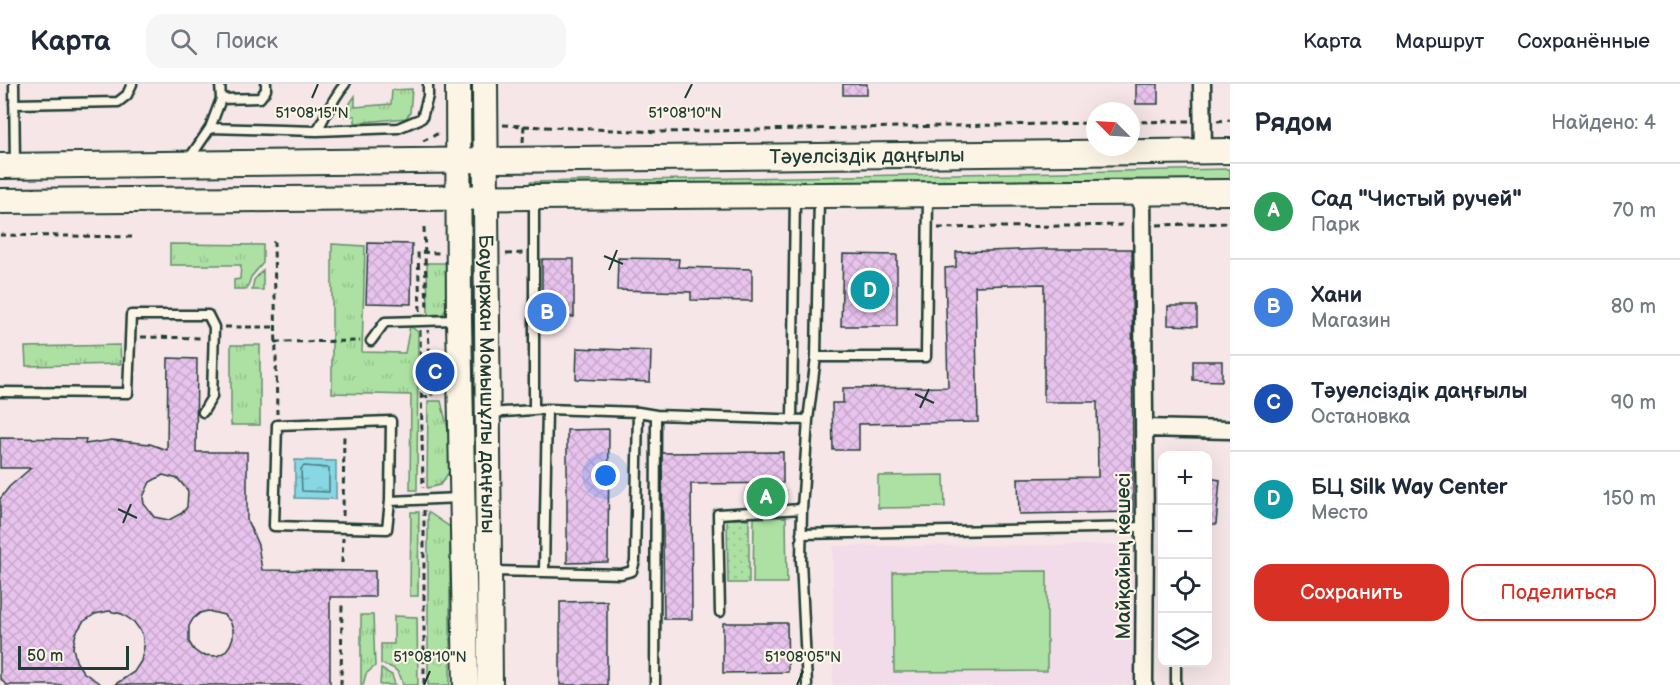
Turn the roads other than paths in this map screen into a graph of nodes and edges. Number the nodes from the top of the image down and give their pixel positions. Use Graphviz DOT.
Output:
graph roads {
  1 [pos="14,84"];
  2 [pos="132,84"];
  3 [pos="220,84"];
  4 [pos="266,84"];
  5 [pos="345,84"];
  6 [pos="428,84"];
  7 [pos="458,84"];
  8 [pos="485,84"];
  9 [pos="1202,84"];
  10 [pos="221,99"];
  11 [pos="14,104"];
  12 [pos="210,128"];
  13 [pos="316,131"];
  14 [pos="1203,151"];
  15 [pos="1230,151"];
  16 [pos="459,160"];
  17 [pos="485,160"];
  18 [pos="187,162"];
  19 [pos="7,165"];
  20 [pos="1142,192"];
  21 [pos="1230,192"];
  22 [pos="928,194"];
  23 [pos="819,195"];
  24 [pos="795,196"];
  25 [pos="459,198"];
  26 [pos="484,198"];
  27 [pos="534,198"];
  28 [pos="0,201"];
  29 [pos="459,320"];
  30 [pos="371,341"];
  31 [pos="816,357"];
  32 [pos="0,392"];
  33 [pos="547,409"];
  34 [pos="534,410"];
  35 [pos="203,412"];
  36 [pos="638,412"];
  37 [pos="487,413"];
  38 [pos="656,415"];
  39 [pos="792,420"];
  40 [pos="808,420"];
  41 [pos="1144,428"];
  42 [pos="1230,430"];
  43 [pos="463,497"];
  44 [pos="390,501"];
  45 [pos="802,509"];
  46 [pos="1145,527"];
  47 [pos="801,534"];
  48 [pos="488,571"];
  49 [pos="544,572"];
  50 [pos="720,612"];
  51 [pos="1176,667"];
  52 [pos="466,685"];
  53 [pos="490,685"];
  54 [pos="655,685"];
  55 [pos="807,685"];
  56 [pos="1144,685"];
  57 [pos="1176,685"];
  1 -- 11 [label="lane"];
  2 -- 11 [label="lane"];
  3 -- 10 [label="lane"];
  4 -- 10 [label="lane"];
  5 -- 13 [label="lane"];
  6 -- 13 [label="lane"];
  7 -- 16 [label="main road, Бауыржан Момышұлы даңғылы"];
  8 -- 17 [label="main road, Бауыржан Момышұлы даңғылы"];
  9 -- 14 [label="street"];
  10 -- 12 [label="lane"];
  11 -- 19 [label="lane"];
  12 -- 13 [label="lane"];
  12 -- 18 [label="lane"];
  14 -- 15 [label="main road, Тәуелсіздік даңғылы"];
  14 -- 17 [label="main road, Тәуелсіздік даңғылы"];
  16 -- 17 [label="main road, Тәуелсіздік даңғылы"];
  16 -- 18 [label="main road, Тәуелсіздік даңғылы"];
  16 -- 25 [label="main road, Бауыржан Момышұлы даңғылы"];
  17 -- 26 [label="main road, Бауыржан Момышұлы даңғылы"];
  18 -- 19 [label="main road, Тәуелсіздік даңғылы"];
  20 -- 21 [label="main road, Тәуелсіздік даңғылы"];
  20 -- 22 [label="main road, Тәуелсіздік даңғылы"];
  20 -- 41 [label="street, Майқайың көшесі"];
  22 -- 23 [label="main road, Тәуелсіздік даңғылы"];
  22 -- 31 [label="lane"];
  23 -- 24 [label="main road, Тәуелсіздік даңғылы"];
  23 -- 31 [label="lane"];
  24 -- 27 [label="main road, Тәуелсіздік даңғылы"];
  24 -- 39 [label="lane"];
  25 -- 26 [label="main road, Тәуелсіздік даңғылы"];
  25 -- 28 [label="main road, Тәуелсіздік даңғылы"];
  25 -- 29 [label="main road, Бауыржан Момышұлы даңғылы"];
  26 -- 27 [label="main road, Тәуелсіздік даңғылы"];
  26 -- 37 [label="main road, Бауыржан Момышұлы даңғылы"];
  27 -- 34 [label="lane"];
  29 -- 30 [label="lane"];
  29 -- 43 [label="main road, Бауыржан Момышұлы даңғылы"];
  31 -- 40 [label="lane"];
  32 -- 35 [label="lane"];
  33 -- 34 [label="lane"];
  33 -- 36 [label="lane"];
  33 -- 49 [label="lane"];
  34 -- 37 [label="lane"];
  36 -- 38 [label="lane"];
  36 -- 49 [label="lane"];
  37 -- 48 [label="main road, Бауыржан Момышұлы даңғылы"];
  38 -- 39 [label="lane"];
  38 -- 54 [label="lane"];
  39 -- 40 [label="lane"];
  40 -- 45 [label="lane"];
  41 -- 42 [label="street"];
  41 -- 46 [label="street, Майқайың көшесі"];
  43 -- 44 [label="lane"];
  43 -- 52 [label="main road, Бауыржан Момышұлы даңғылы"];
  44 -- 44 [label="lane"];
  45 -- 47 [label="lane"];
  45 -- 50 [label="lane"];
  46 -- 47 [label="lane"];
  46 -- 56 [label="street, Майқайың көшесі"];
  47 -- 55 [label="lane"];
  48 -- 49 [label="lane"];
  48 -- 53 [label="main road, Бауыржан Момышұлы даңғылы"];
  51 -- 57 [label="lane"];
}
